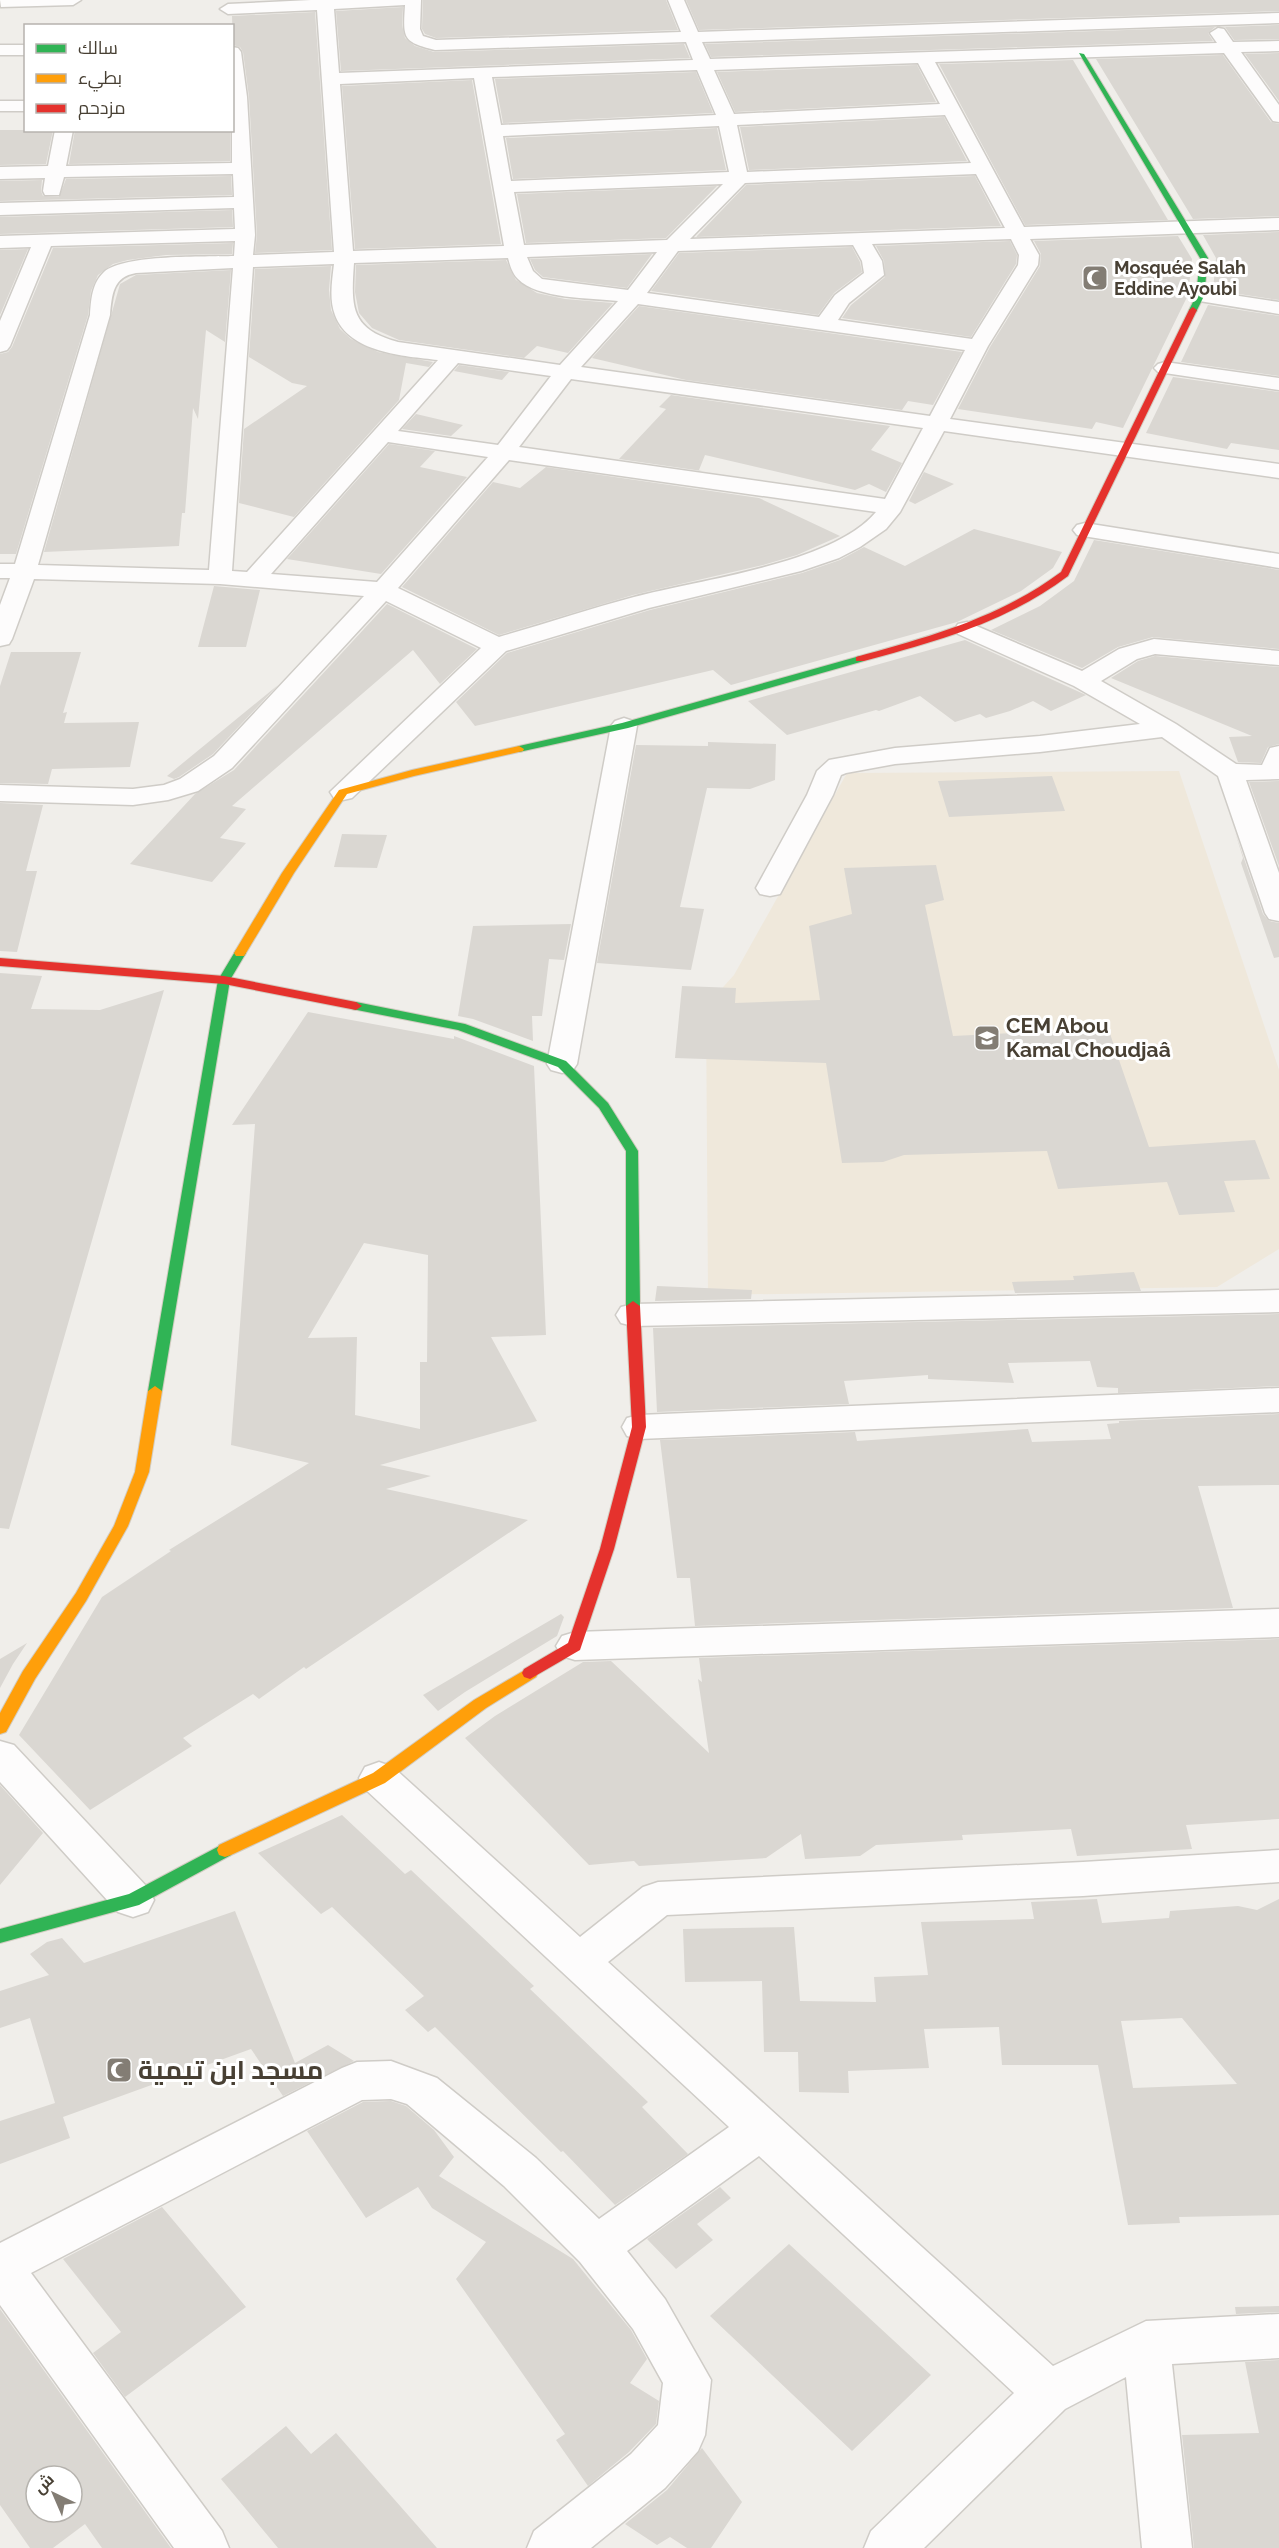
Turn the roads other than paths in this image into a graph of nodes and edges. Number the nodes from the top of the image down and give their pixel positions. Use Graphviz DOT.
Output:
graph roads {
  1 [pos="73,0"];
  2 [pos="413,0"];
  3 [pos="676,0"];
  4 [pos="325,2"];
  5 [pos="1,5"];
  6 [pos="1198,7"];
  7 [pos="227,12"];
  8 [pos="1279,18"];
  9 [pos="1209,21"];
  10 [pos="694,38"];
  11 [pos="1279,46"];
  12 [pos="1228,48"];
  13 [pos="0,50"];
  14 [pos="24,50"];
  15 [pos="1081,54"];
  16 [pos="924,58"];
  17 [pos="703,64"];
  18 [pos="483,72"];
  19 [pos="331,79"];
  20 [pos="234,82"];
  21 [pos="235,97"];
  22 [pos="0,106"];
  23 [pos="24,106"];
  24 [pos="951,109"];
  25 [pos="1279,117"];
  26 [pos="727,119"];
  27 [pos="493,131"];
  28 [pos="64,132"];
  29 [pos="240,168"];
  30 [pos="983,168"];
  31 [pos="57,171"];
  32 [pos="0,173"];
  33 [pos="739,178"];
  34 [pos="503,187"];
  35 [pos="241,202"];
  36 [pos="48,208"];
  37 [pos="0,209"];
  38 [pos="1279,224"];
  39 [pos="1188,227"];
  40 [pos="1019,233"];
  41 [pos="245,235"];
  42 [pos="859,240"];
  43 [pos="43,241"];
  44 [pos="0,243"];
  45 [pos="672,246"];
  46 [pos="515,251"];
  47 [pos="344,258"];
  48 [pos="241,261"];
  49 [pos="1200,296"];
  50 [pos="633,297"];
  51 [pos="8,306"];
  52 [pos="1279,308"];
  53 [pos="825,324"];
  54 [pos="0,346"];
  55 [pos="978,346"];
  56 [pos="453,356"];
  57 [pos="1165,368"];
  58 [pos="566,371"];
  59 [pos="1279,384"];
  60 [pos="936,423"];
  61 [pos="383,435"];
  62 [pos="1127,450"];
  63 [pos="503,453"];
  64 [pos="1279,471"];
  65 [pos="892,507"];
  66 [pos="1085,530"];
  67 [pos="1279,561"];
  68 [pos="26,570"];
  69 [pos="0,572"];
  70 [pos="220,577"];
  71 [pos="254,579"];
  72 [pos="383,590"];
  73 [pos="967,629"];
  74 [pos="0,639"];
  75 [pos="497,645"];
  76 [pos="1279,658"];
  77 [pos="1083,681"];
  78 [pos="624,726"];
  79 [pos="1167,729"];
  80 [pos="1277,767"];
  81 [pos="1230,772"];
  82 [pos="343,792"];
  83 [pos="0,793"];
  84 [pos="770,888"];
  85 [pos="1279,913"];
  86 [pos="0,962"];
  87 [pos="224,980"];
  88 [pos="562,1064"];
  89 [pos="1279,1301"];
  90 [pos="633,1315"];
  91 [pos="1279,1400"];
  92 [pos="639,1427"];
  93 [pos="1279,1623"];
  94 [pos="575,1646"];
  95 [pos="0,1728"];
  96 [pos="0,1756"];
  97 [pos="379,1778"];
  98 [pos="1279,1866"];
  99 [pos="133,1900"];
  100 [pos="0,1936"];
  101 [pos="578,1962"];
  102 [pos="760,2130"];
  103 [pos="596,2247"];
  104 [pos="0,2266"];
  105 [pos="1279,2336"];
  106 [pos="1146,2343"];
  107 [pos="1048,2393"];
  108 [pos="204,2548"];
  109 [pos="552,2548"];
  110 [pos="889,2548"];
  111 [pos="1167,2548"];
  1 -- 5 [label="street"];
  2 -- 4 [label="street"];
  2 -- 10 [label="street"];
  3 -- 10 [label="street"];
  4 -- 7 [label="street"];
  4 -- 19 [label="street"];
  6 -- 9 [label="street"];
  8 -- 9 [label="street"];
  9 -- 10 [label="street"];
  9 -- 12 [label="street"];
  10 -- 17 [label="street"];
  11 -- 12 [label="street"];
  12 -- 15 [label="street"];
  12 -- 25 [label="street"];
  13 -- 14 [label="street"];
  15 -- 16 [label="street"];
  15 -- 39 [label="street"];
  16 -- 17 [label="street"];
  16 -- 24 [label="street"];
  17 -- 18 [label="street"];
  17 -- 26 [label="street"];
  18 -- 19 [label="street"];
  18 -- 27 [label="street"];
  19 -- 47 [label="street"];
  20 -- 21 [label="street"];
  21 -- 29 [label="street"];
  22 -- 23 [label="street"];
  24 -- 26 [label="street"];
  24 -- 30 [label="street"];
  26 -- 27 [label="street"];
  26 -- 33 [label="street"];
  27 -- 34 [label="street"];
  28 -- 31 [label="street"];
  29 -- 31 [label="street"];
  29 -- 35 [label="street"];
  30 -- 33 [label="street"];
  30 -- 40 [label="street"];
  31 -- 32 [label="street"];
  31 -- 36 [label="street"];
  33 -- 34 [label="street"];
  33 -- 45 [label="street"];
  34 -- 46 [label="street"];
  35 -- 36 [label="street"];
  35 -- 41 [label="street"];
  36 -- 37 [label="street"];
  38 -- 39 [label="street"];
  39 -- 40 [label="street"];
  39 -- 49 [label="street"];
  40 -- 42 [label="street"];
  40 -- 55 [label="street"];
  41 -- 43 [label="street"];
  41 -- 48 [label="street"];
  42 -- 45 [label="street"];
  42 -- 53 [label="street"];
  43 -- 44 [label="street"];
  43 -- 51 [label="street"];
  45 -- 46 [label="street"];
  45 -- 50 [label="street"];
  46 -- 47 [label="street"];
  46 -- 50 [label="street"];
  47 -- 48 [label="street"];
  47 -- 56 [label="street"];
  48 -- 68 [label="street"];
  48 -- 70 [label="street"];
  49 -- 52 [label="street"];
  49 -- 57 [label="street"];
  50 -- 53 [label="street"];
  50 -- 58 [label="street"];
  51 -- 54 [label="street"];
  53 -- 55 [label="street"];
  55 -- 60 [label="street"];
  56 -- 58 [label="street"];
  56 -- 61 [label="street"];
  57 -- 59 [label="street"];
  57 -- 62 [label="street"];
  58 -- 60 [label="street"];
  58 -- 63 [label="street"];
  60 -- 62 [label="street"];
  60 -- 65 [label="street"];
  61 -- 63 [label="street"];
  61 -- 71 [label="street"];
  62 -- 64 [label="street"];
  62 -- 66 [label="street"];
  63 -- 65 [label="street"];
  63 -- 72 [label="street"];
  65 -- 75 [label="street"];
  66 -- 67 [label="street"];
  66 -- 73 [label="street"];
  68 -- 69 [label="street"];
  68 -- 70 [label="street"];
  68 -- 74 [label="street"];
  70 -- 71 [label="street"];
  71 -- 72 [label="street"];
  72 -- 75 [label="street"];
  72 -- 83 [label="street"];
  73 -- 77 [label="street"];
  73 -- 78 [label="street"];
  75 -- 82 [label="street"];
  76 -- 77 [label="street"];
  77 -- 79 [label="street"];
  78 -- 82 [label="street"];
  78 -- 88 [label="street"];
  79 -- 81 [label="street"];
  79 -- 84 [label="street"];
  80 -- 81 [label="street"];
  81 -- 85 [label="street"];
  82 -- 87 [label="street"];
  86 -- 87 [label="street"];
  87 -- 88 [label="street"];
  87 -- 95 [label="street"];
  88 -- 90 [label="street"];
  89 -- 90 [label="street"];
  90 -- 92 [label="street"];
  91 -- 92 [label="street"];
  92 -- 94 [label="street"];
  93 -- 94 [label="street"];
  94 -- 97 [label="street"];
  96 -- 99 [label="street"];
  97 -- 99 [label="street"];
  97 -- 101 [label="street"];
  98 -- 101 [label="street"];
  99 -- 100 [label="street"];
  101 -- 102 [label="street"];
  102 -- 103 [label="street"];
  102 -- 107 [label="street"];
  103 -- 104 [label="street"];
  103 -- 109 [label="street"];
  104 -- 108 [label="street"];
  105 -- 106 [label="street"];
  106 -- 107 [label="street"];
  106 -- 111 [label="street"];
  107 -- 110 [label="street"];
}
